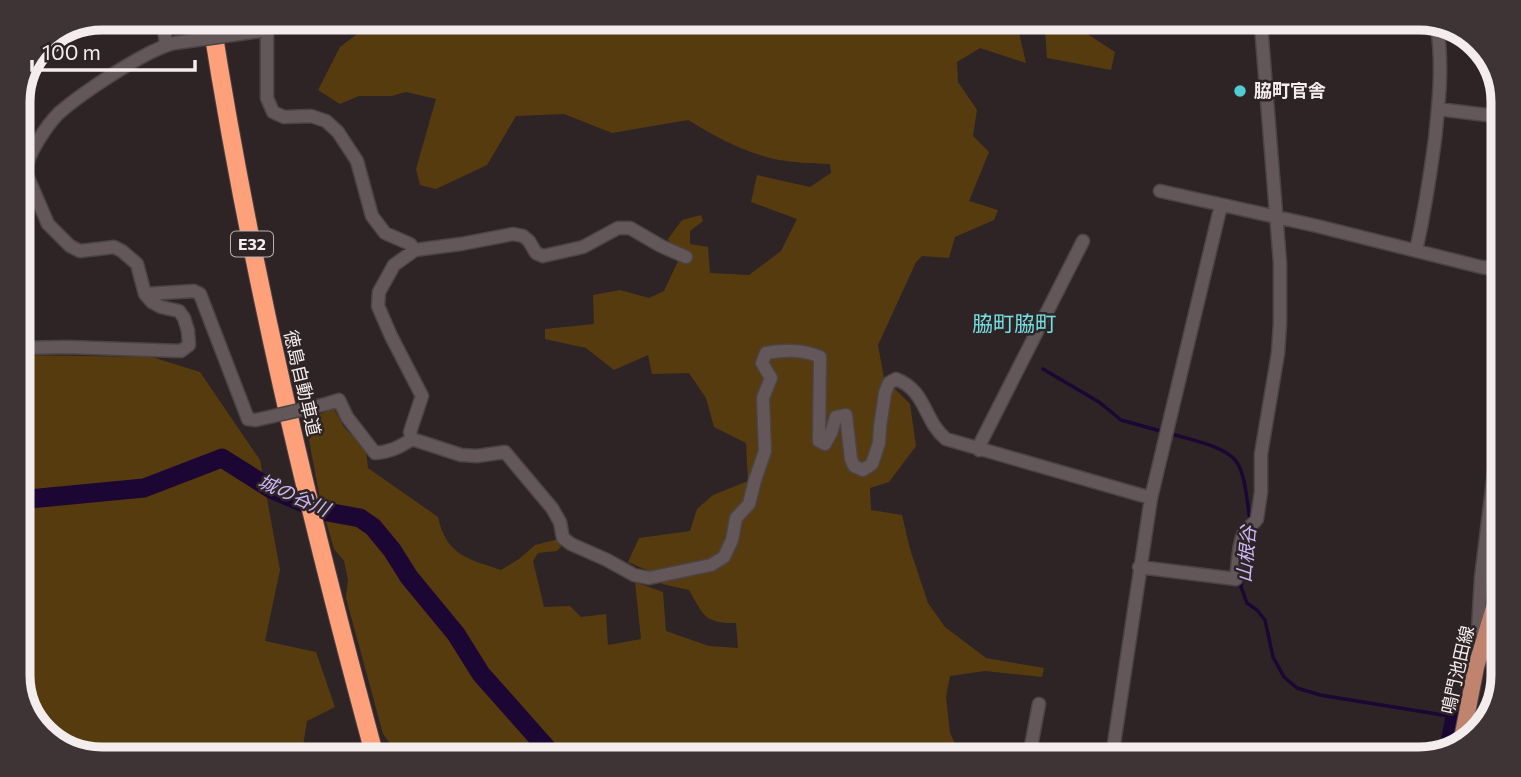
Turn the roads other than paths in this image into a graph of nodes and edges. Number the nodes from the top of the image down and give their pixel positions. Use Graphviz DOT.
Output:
graph roads {
  1 [pos="167,30"];
  2 [pos="213,30"];
  3 [pos="244,30"];
  4 [pos="265,30"];
  5 [pos="1261,30"];
  6 [pos="1438,32"];
  7 [pos="171,44"];
  8 [pos="1438,109"];
  9 [pos="1491,116"];
  10 [pos="30,157"];
  11 [pos="30,182"];
  12 [pos="1160,191"];
  13 [pos="1221,205"];
  14 [pos="1277,218"];
  15 [pos="1083,241"];
  16 [pos="415,250"];
  17 [pos="1416,251"];
  18 [pos="686,257"];
  19 [pos="1491,268"];
  20 [pos="145,294"];
  21 [pos="30,348"];
  22 [pos="412,439"];
  23 [pos="979,450"];
  24 [pos="1151,498"];
  25 [pos="1491,499"];
  26 [pos="1139,567"];
  27 [pos="1491,617"];
  28 [pos="1486,631"];
  29 [pos="1039,704"];
  30 [pos="1463,732"];
  31 [pos="372,747"];
  32 [pos="1031,747"];
  33 [pos="1113,747"];
  1 -- 7 [label="street"];
  2 -- 31 [label="highway, 徳島自動車道 / E32"];
  3 -- 7 [label="street, bridge"];
  4 -- 16 [label="street"];
  5 -- 14 [label="street"];
  6 -- 8 [label="street"];
  7 -- 10 [label="street"];
  8 -- 9 [label="street"];
  8 -- 17 [label="street"];
  11 -- 20 [label="street"];
  12 -- 13 [label="street"];
  13 -- 14 [label="street"];
  13 -- 24 [label="street"];
  14 -- 17 [label="street"];
  14 -- 26 [label="street"];
  15 -- 23 [label="street"];
  16 -- 18 [label="street"];
  16 -- 22 [label="street"];
  17 -- 19 [label="street"];
  20 -- 21 [label="street"];
  20 -- 22 [label="street, bridge"];
  22 -- 23 [label="street"];
  23 -- 24 [label="street"];
  24 -- 26 [label="street"];
  25 -- 28 [label="street"];
  26 -- 33 [label="street"];
  27 -- 28 [label="main road, 鳴門池田線"];
  28 -- 30 [label="main road, 鳴門池田線"];
  29 -- 32 [label="street"];
}
